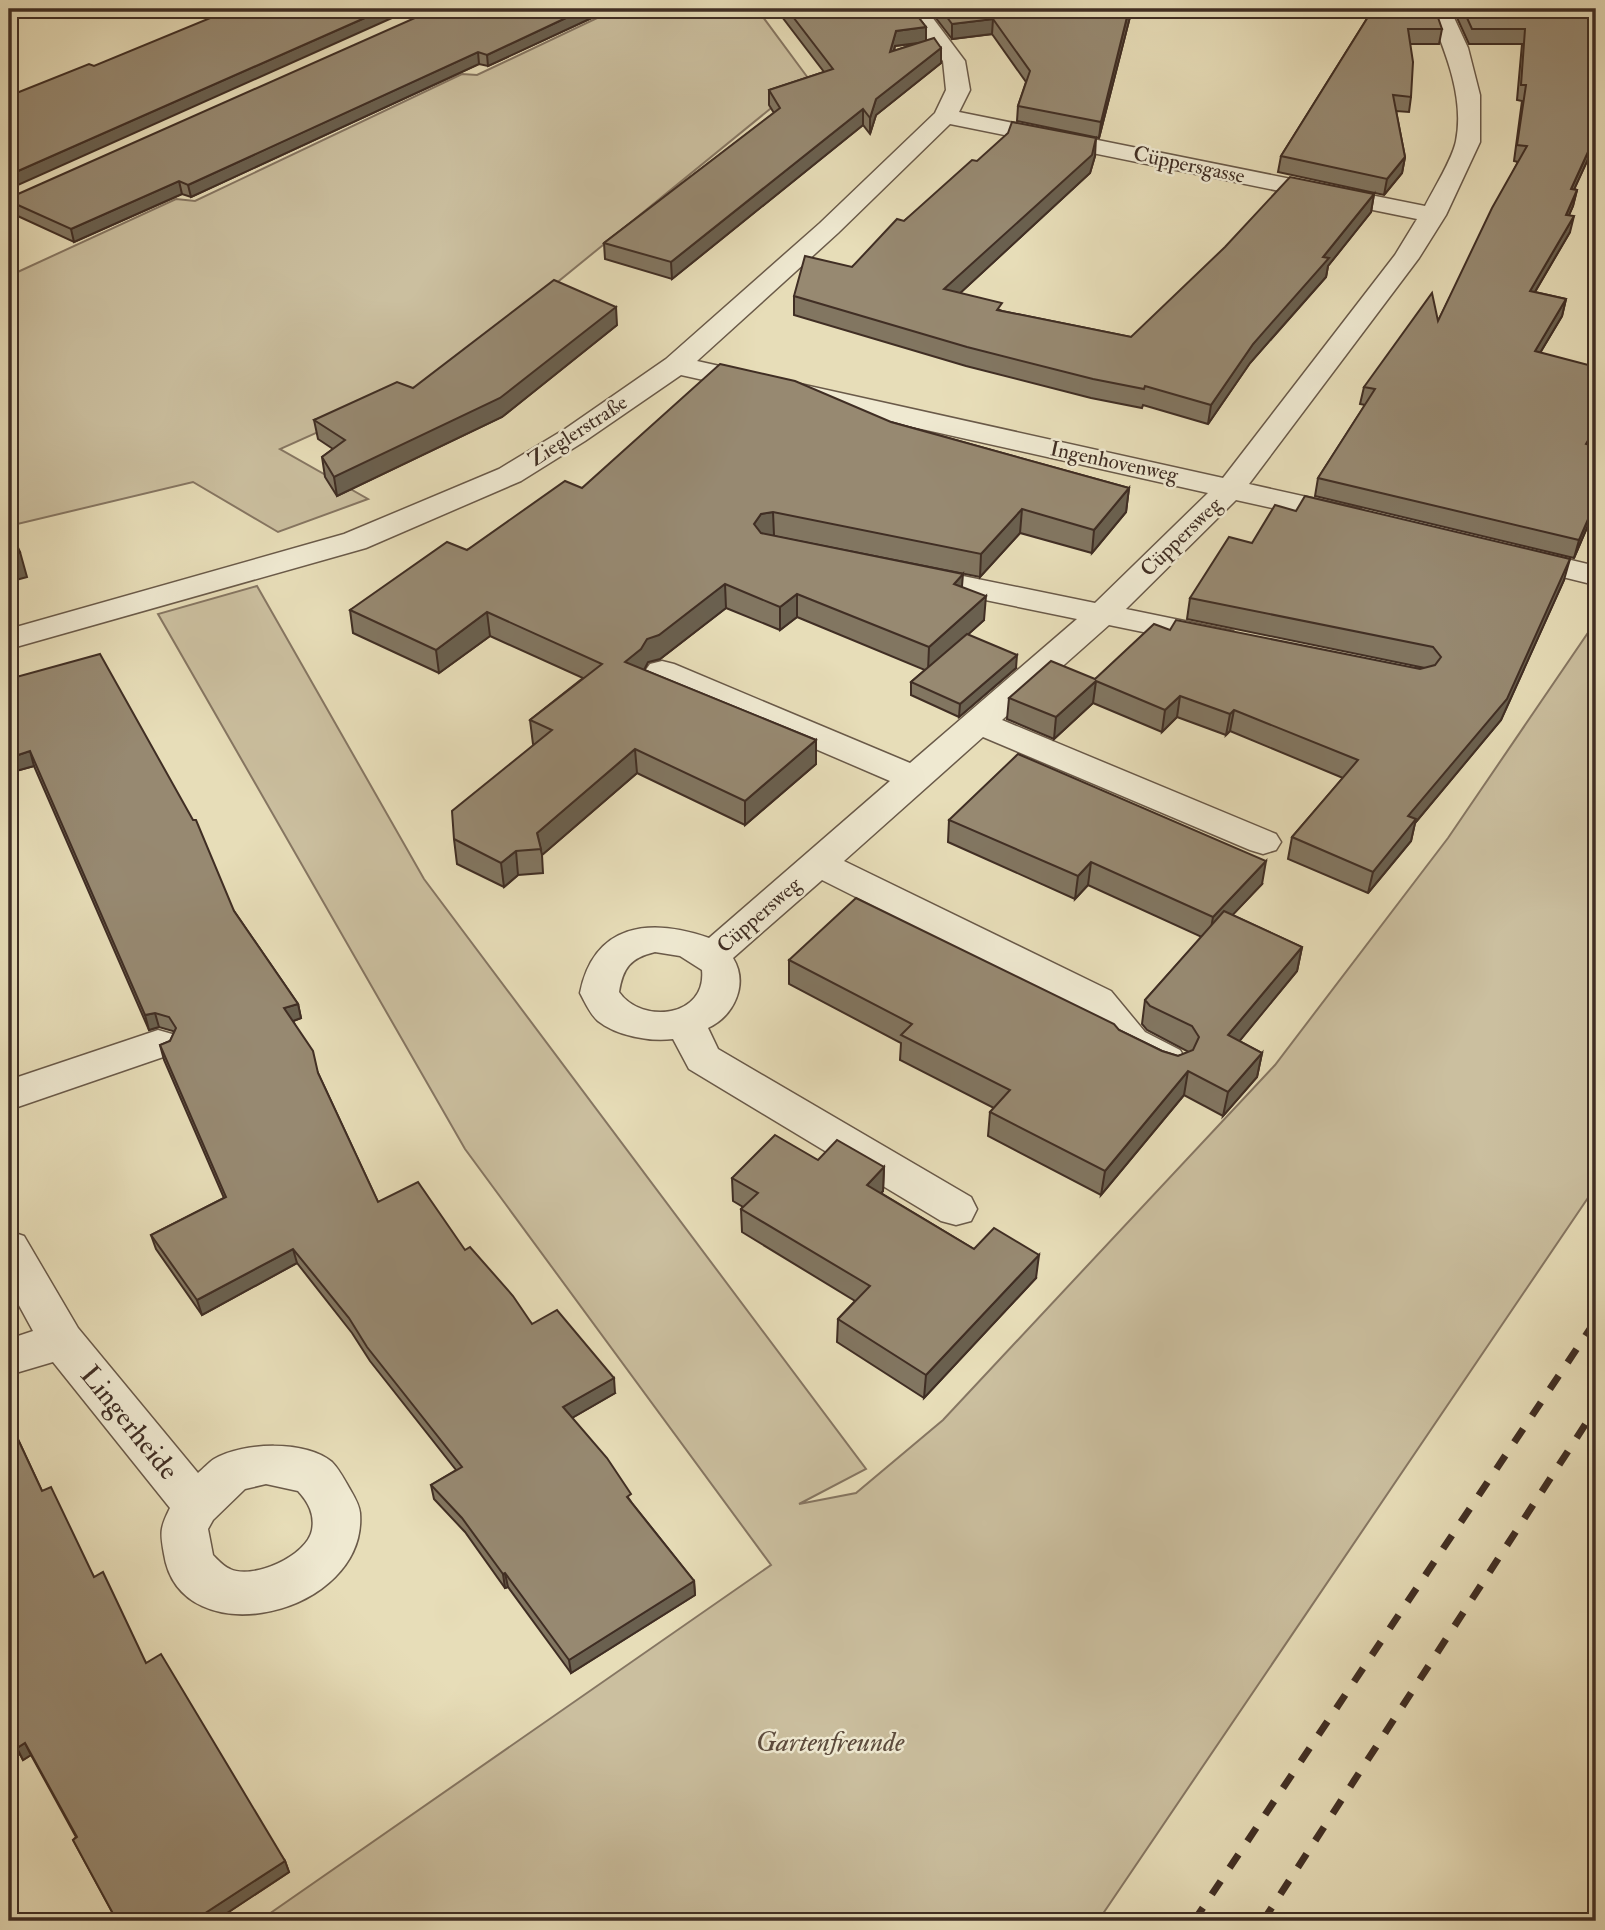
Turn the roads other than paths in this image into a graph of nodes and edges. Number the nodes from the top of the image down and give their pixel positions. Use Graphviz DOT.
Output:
graph roads {
  1 [pos="915,9"];
  2 [pos="1439,9"];
  3 [pos="946,116"];
  4 [pos="1433,215"];
  5 [pos="676,365"];
  6 [pos="1231,488"];
  7 [pos="1378,523"];
  8 [pos="1485,549"];
  9 [pos="883,569"];
  10 [pos="1595,578"];
  11 [pos="1101,614"];
  12 [pos="9,639"];
  13 [pos="1252,645"];
  14 [pos="662,671"];
  15 [pos="977,722"];
  16 [pos="914,778"];
  17 [pos="1263,842"];
  18 [pos="818,863"];
  19 [pos="712,956"];
  20 [pos="685,1022"];
  21 [pos="158,1044"];
  22 [pos="1173,1063"];
  23 [pos="9,1095"];
  24 [pos="956,1209"];
  25 [pos="9,1248"];
  26 [pos="62,1341"];
  27 [pos="9,1357"];
  28 [pos="196,1505"];
  1 -- 3 [label="street, Zieglerstraße"];
  2 -- 4 [label="street, Cüppersweg"];
  3 -- 4 [label="street, Cüppersgasse"];
  3 -- 5 [label="street, Zieglerstraße"];
  4 -- 6 [label="street, Cüppersweg"];
  5 -- 6 [label="street, Ingenhovenweg"];
  5 -- 12 [label="street, Zieglerstraße"];
  6 -- 7 [label="street, Ingenhovenweg"];
  6 -- 11 [label="street, Cüppersweg"];
  8 -- 10 [label="street"];
  9 -- 11 [label="street"];
  11 -- 13 [label="street"];
  11 -- 15 [label="street, Cüppersweg"];
  14 -- 16 [label="street"];
  15 -- 16 [label="street, Cüppersweg"];
  15 -- 17 [label="street"];
  16 -- 18 [label="street, Cüppersweg"];
  18 -- 19 [label="street, Cüppersweg"];
  18 -- 22 [label="street"];
  19 -- 20 [label="street, Cüppersweg"];
  19 -- 20 [label="street, Cüppersweg"];
  20 -- 24 [label="street"];
  21 -- 23 [label="street"];
  25 -- 26 [label="street, Lingerheide"];
  26 -- 27 [label="street"];
  26 -- 28 [label="street, Lingerheide"];
}
